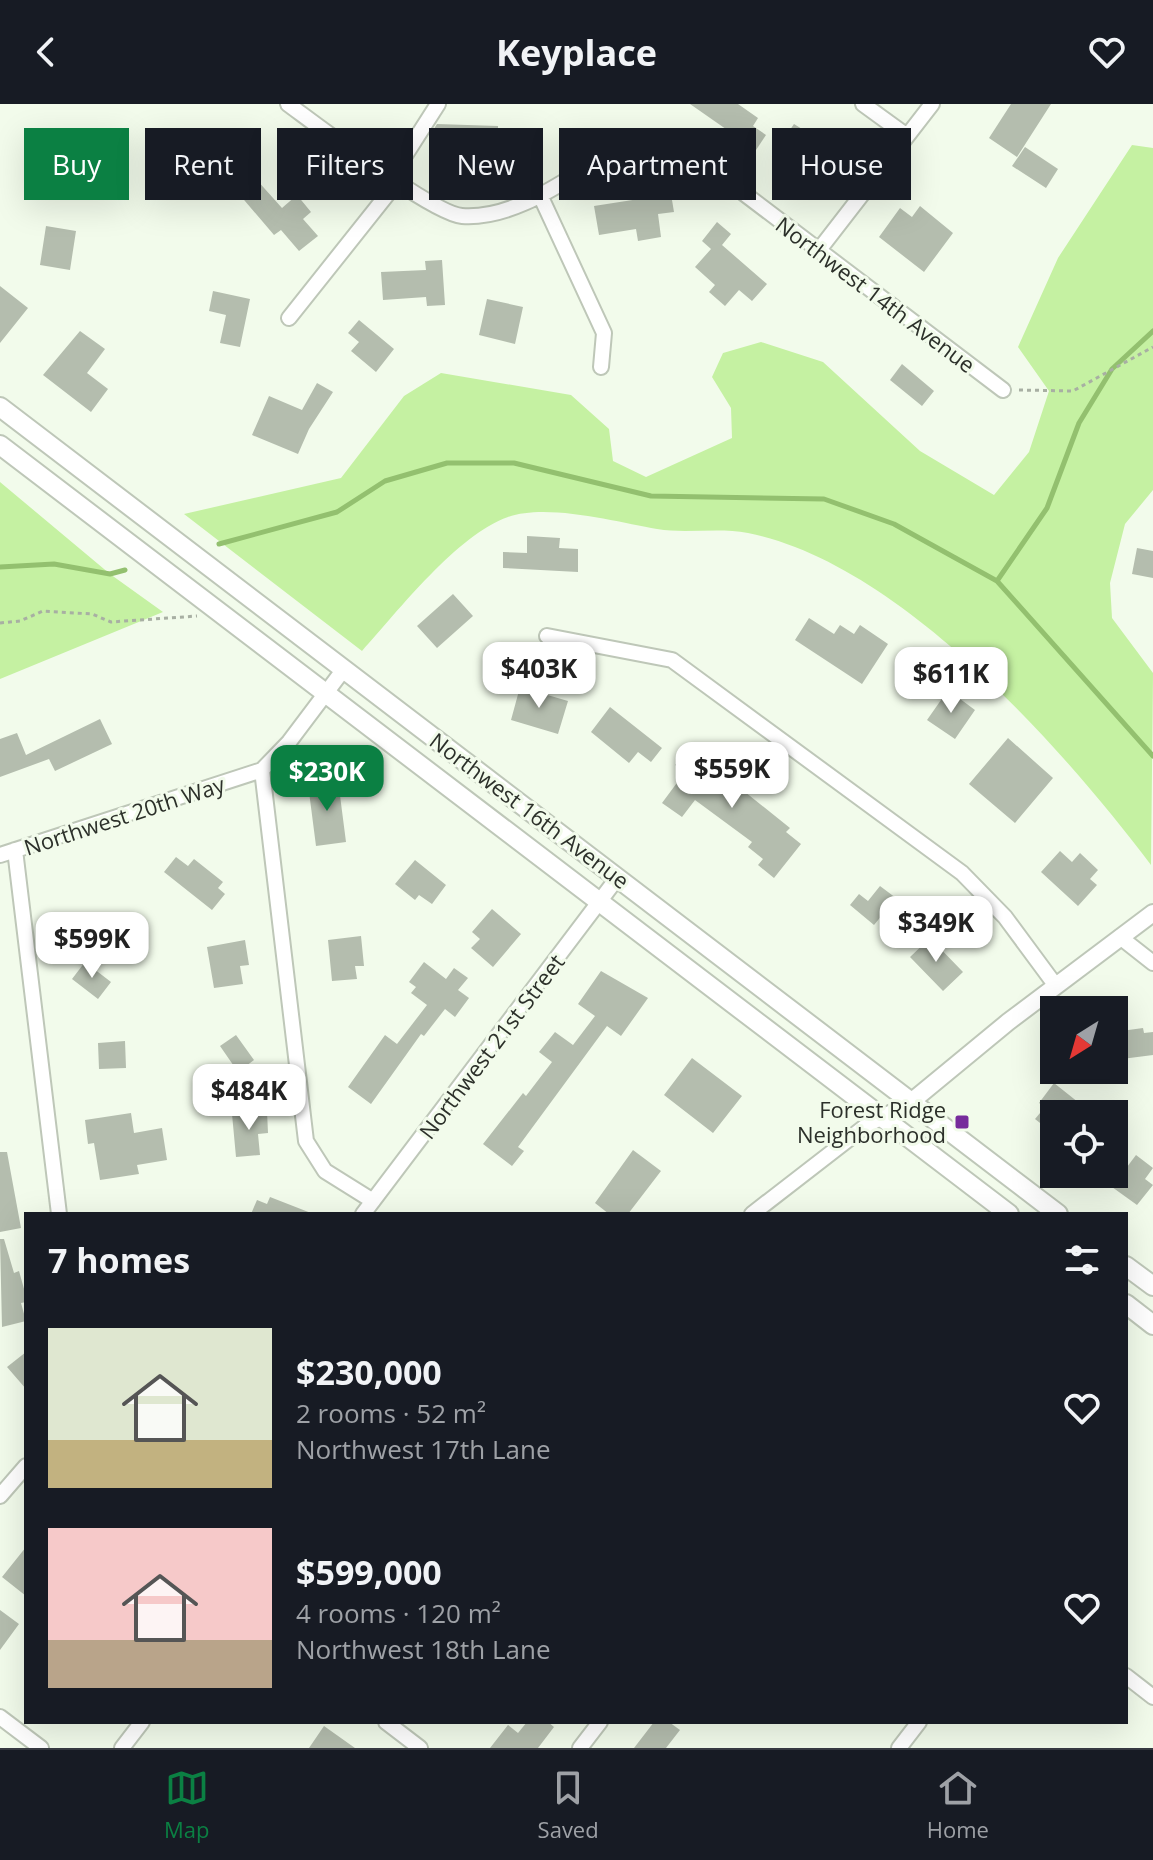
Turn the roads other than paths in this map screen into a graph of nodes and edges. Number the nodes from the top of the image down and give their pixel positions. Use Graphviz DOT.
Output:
graph roads {
  1 [pos="288,104"];
  2 [pos="438,104"];
  3 [pos="863,104"];
  4 [pos="932,104"];
  5 [pos="322,128"];
  6 [pos="896,128"];
  7 [pos="911,131"];
  8 [pos="413,143"];
  9 [pos="413,193"];
  10 [pos="543,193"];
  11 [pos="383,200"];
  12 [pos="528,200"];
  13 [pos="542,200"];
  14 [pos="858,200"];
  15 [pos="819,250"];
  16 [pos="289,318"];
  17 [pos="601,367"];
  18 [pos="1003,390"];
  19 [pos="0,407"];
  20 [pos="0,445"];
  21 [pos="130,505"];
  22 [pos="111,530"];
  23 [pos="547,636"];
  24 [pos="344,669"];
  25 [pos="327,693"];
  26 [pos="262,770"];
  27 [pos="15,850"];
  28 [pos="0,855"];
  29 [pos="618,877"];
  30 [pos="600,901"];
  31 [pos="1153,913"];
  32 [pos="1120,937"];
  33 [pos="1153,963"];
  34 [pos="1056,986"];
  35 [pos="911,1102"];
  36 [pos="883,1116"];
  37 [pos="373,1201"];
  38 [pos="59,1212"];
  39 [pos="365,1212"];
  40 [pos="755,1212"];
  41 [pos="1006,1212"];
  42 [pos="1055,1212"];
  43 [pos="1128,1267"];
  44 [pos="1153,1286"];
  45 [pos="1128,1306"];
  46 [pos="1153,1325"];
  47 [pos="24,1468"];
  48 [pos="0,1496"];
  49 [pos="1128,1678"];
  50 [pos="1153,1697"];
  51 [pos="0,1717"];
  52 [pos="140,1724"];
  53 [pos="389,1724"];
  54 [pos="598,1724"];
  55 [pos="917,1724"];
  56 [pos="41,1748"];
  57 [pos="122,1748"];
  58 [pos="420,1748"];
  59 [pos="580,1748"];
  60 [pos="899,1748"];
  1 -- 5 [label="street, Northwest 14th Avenue"];
  2 -- 8 [label="street"];
  3 -- 6 [label="street"];
  4 -- 7 [label="street"];
  9 -- 12 [label="street, Northwest 14th Avenue"];
  10 -- 15 [label="street, Northwest 14th Avenue"];
  11 -- 16 [label="street"];
  13 -- 17 [label="street"];
  14 -- 15 [label="street"];
  15 -- 18 [label="street, Northwest 14th Avenue"];
  19 -- 21 [label="main road, Northwest 16th Avenue"];
  20 -- 22 [label="main road, Northwest 16th Avenue"];
  21 -- 22 [label="main road"];
  21 -- 24 [label="main road, Northwest 16th Avenue"];
  22 -- 25 [label="main road, Northwest 16th Avenue"];
  23 -- 34 [label="street"];
  24 -- 25 [label="street"];
  24 -- 29 [label="main road, Northwest 16th Avenue"];
  25 -- 26 [label="street"];
  25 -- 30 [label="main road, Northwest 16th Avenue"];
  26 -- 27 [label="street, Northwest 20th Way"];
  26 -- 37 [label="street"];
  27 -- 28 [label="street, Northwest 20th Way"];
  27 -- 38 [label="street"];
  29 -- 30 [label="street, Northwest 21st Street"];
  29 -- 35 [label="main road, Northwest 16th Avenue"];
  30 -- 36 [label="main road, Northwest 16th Avenue"];
  30 -- 37 [label="street, Northwest 21st Street"];
  31 -- 32 [label="street"];
  32 -- 33 [label="street"];
  32 -- 34 [label="street"];
  34 -- 35 [label="street"];
  35 -- 36 [label="street"];
  35 -- 42 [label="main road, Northwest 16th Avenue"];
  36 -- 40 [label="street"];
  36 -- 41 [label="main road, Northwest 16th Avenue"];
  37 -- 39 [label="street, Northwest 21st Street"];
  43 -- 44 [label="main road"];
  45 -- 46 [label="main road"];
  47 -- 48 [label="street"];
  49 -- 50 [label="street"];
  51 -- 56 [label="street"];
  52 -- 57 [label="street"];
  53 -- 58 [label="street"];
  54 -- 59 [label="street"];
  55 -- 60 [label="street"];
}
